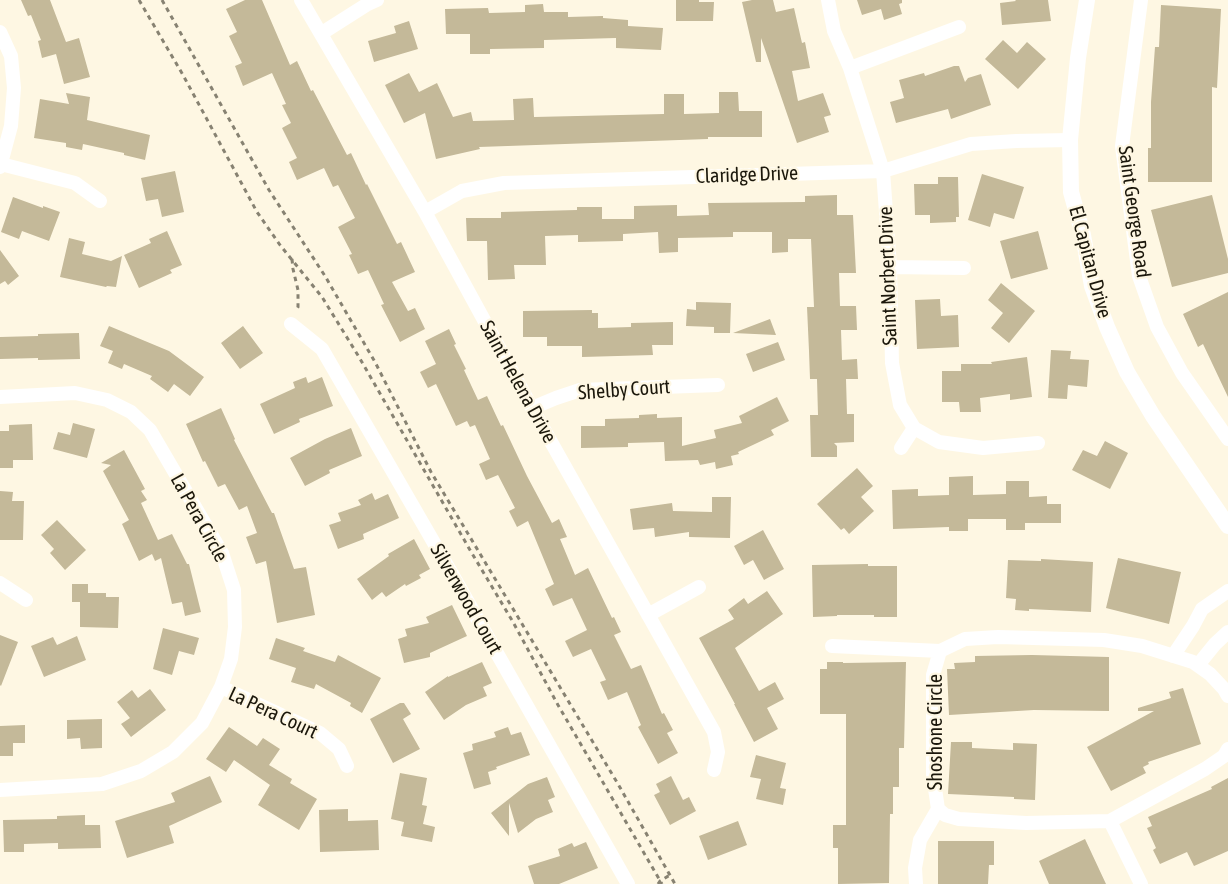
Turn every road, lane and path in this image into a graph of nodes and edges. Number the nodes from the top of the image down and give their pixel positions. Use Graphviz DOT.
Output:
graph roads {
  1 [pos="139,0"];
  2 [pos="162,0"];
  3 [pos="301,0"];
  4 [pos="377,0"];
  5 [pos="828,0"];
  6 [pos="1087,0"];
  7 [pos="1141,0"];
  8 [pos="959,27"];
  9 [pos="0,32"];
  10 [pos="322,33"];
  11 [pos="850,68"];
  12 [pos="1070,140"];
  13 [pos="0,165"];
  14 [pos="883,171"];
  15 [pos="100,201"];
  16 [pos="426,212"];
  17 [pos="292,259"];
  18 [pos="890,267"];
  19 [pos="963,268"];
  20 [pos="291,324"];
  21 [pos="718,385"];
  22 [pos="0,397"];
  23 [pos="532,408"];
  24 [pos="914,428"];
  25 [pos="1228,439"];
  26 [pos="1038,443"];
  27 [pos="900,448"];
  28 [pos="1228,526"];
  29 [pos="0,583"];
  30 [pos="699,587"];
  31 [pos="1228,591"];
  32 [pos="26,600"];
  33 [pos="648,615"];
  34 [pos="1228,632"];
  35 [pos="832,646"];
  36 [pos="940,651"];
  37 [pos="1173,656"];
  38 [pos="1198,665"];
  39 [pos="221,687"];
  40 [pos="1228,696"];
  41 [pos="1228,749"];
  42 [pos="347,766"];
  43 [pos="714,770"];
  44 [pos="0,790"];
  45 [pos="938,809"];
  46 [pos="1110,821"];
  47 [pos="670,875"];
  48 [pos="660,883"];
  49 [pos="628,884"];
  50 [pos="675,884"];
  51 [pos="916,884"];
  52 [pos="1141,884"];
  1 -- 17 [label="path"];
  2 -- 47 [label="path"];
  3 -- 10 [label="street, Saint Helena Drive"];
  4 -- 10 [label="street"];
  5 -- 11 [label="street, Saint Norbert Drive"];
  6 -- 12 [label="street, El Capitan Drive"];
  7 -- 25 [label="street, Saint George Road"];
  8 -- 11 [label="street"];
  9 -- 13 [label="street"];
  10 -- 16 [label="street, Saint Helena Drive"];
  11 -- 14 [label="street, Saint Norbert Drive"];
  12 -- 14 [label="street, Claridge Drive"];
  12 -- 28 [label="street, El Capitan Drive"];
  13 -- 15 [label="street"];
  14 -- 16 [label="street, Claridge Drive"];
  14 -- 18 [label="street, Saint Norbert Drive"];
  16 -- 23 [label="street, Saint Helena Drive"];
  17 -- 20 [label="path"];
  17 -- 48 [label="path"];
  18 -- 19 [label="street"];
  18 -- 24 [label="street, Saint Norbert Drive"];
  20 -- 49 [label="street, Silverwood Court"];
  21 -- 23 [label="street, Shelby Court"];
  22 -- 39 [label="street, La Pera Circle"];
  23 -- 33 [label="street, Saint Helena Drive"];
  24 -- 26 [label="street"];
  24 -- 27 [label="street"];
  29 -- 32 [label="street"];
  30 -- 33 [label="street"];
  31 -- 37 [label="street"];
  33 -- 43 [label="street, Saint Helena Drive"];
  34 -- 38 [label="street"];
  35 -- 36 [label="street"];
  36 -- 37 [label="street, Shoshone Circle"];
  36 -- 45 [label="street, Shoshone Circle"];
  37 -- 38 [label="street, Shoshone Circle"];
  38 -- 40 [label="street, Shoshone Circle"];
  39 -- 42 [label="street, La Pera Court"];
  39 -- 44 [label="street, La Pera Circle"];
  41 -- 46 [label="street, Shoshone Circle"];
  45 -- 46 [label="street, Shoshone Circle"];
  45 -- 51 [label="street"];
  46 -- 52 [label="street"];
  47 -- 48 [label="path"];
  47 -- 50 [label="path"];
}
